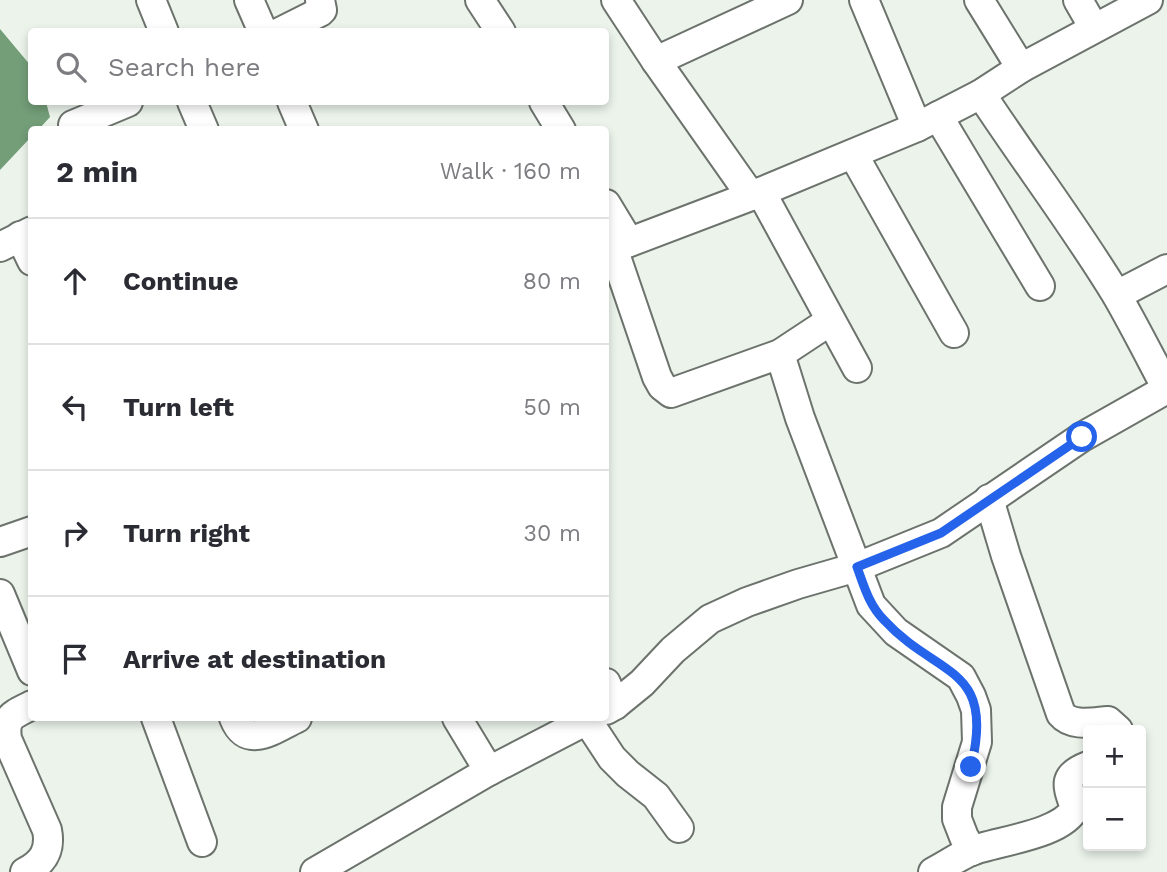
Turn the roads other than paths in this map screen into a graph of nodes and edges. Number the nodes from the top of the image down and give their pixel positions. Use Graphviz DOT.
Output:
graph roads {
  1 [pos="151,0"];
  2 [pos="250,0"];
  3 [pos="320,0"];
  4 [pos="480,0"];
  5 [pos="616,0"];
  6 [pos="788,0"];
  7 [pos="864,0"];
  8 [pos="979,0"];
  9 [pos="1078,0"];
  10 [pos="1148,0"];
  11 [pos="162,28"];
  12 [pos="261,28"];
  13 [pos="288,28"];
  14 [pos="498,28"];
  15 [pos="1094,28"];
  16 [pos="656,61"];
  17 [pos="1021,68"];
  18 [pos="981,94"];
  19 [pos="121,105"];
  20 [pos="193,105"];
  21 [pos="293,105"];
  22 [pos="546,105"];
  23 [pos="927,122"];
  24 [pos="73,125"];
  25 [pos="202,126"];
  26 [pos="302,126"];
  27 [pos="559,126"];
  28 [pos="853,154"];
  29 [pos="756,194"];
  30 [pos="609,217"];
  31 [pos="616,247"];
  32 [pos="1167,269"];
  33 [pos="1041,286"];
  34 [pos="1117,295"];
  35 [pos="831,321"];
  36 [pos="954,333"];
  37 [pos="780,354"];
  38 [pos="857,368"];
  39 [pos="1167,389"];
  40 [pos="989,499"];
  41 [pos="28,532"];
  42 [pos="0,542"];
  43 [pos="857,567"];
  44 [pos="0,594"];
  45 [pos="28,661"];
  46 [pos="609,702"];
  47 [pos="28,707"];
  48 [pos="157,721"];
  49 [pos="236,721"];
  50 [pos="290,721"];
  51 [pos="459,721"];
  52 [pos="576,721"];
  53 [pos="604,721"];
  54 [pos="1112,725"];
  55 [pos="1083,768"];
  56 [pos="489,771"];
  57 [pos="679,828"];
  58 [pos="202,842"];
  59 [pos="972,851"];
  60 [pos="25,872"];
  61 [pos="316,872"];
  62 [pos="933,872"];
  1 -- 11 [label="street"];
  2 -- 12 [label="street"];
  3 -- 13 [label="street"];
  4 -- 14 [label="street"];
  5 -- 16 [label="street"];
  6 -- 16 [label="street"];
  7 -- 23 [label="street"];
  8 -- 17 [label="street"];
  9 -- 15 [label="street"];
  10 -- 15 [label="street"];
  15 -- 17 [label="street"];
  16 -- 29 [label="street"];
  17 -- 18 [label="street"];
  18 -- 23 [label="street"];
  18 -- 34 [label="street"];
  19 -- 24 [label="street"];
  20 -- 25 [label="street"];
  21 -- 26 [label="street"];
  22 -- 27 [label="street"];
  23 -- 28 [label="street"];
  23 -- 33 [label="street"];
  28 -- 29 [label="street"];
  28 -- 36 [label="street"];
  29 -- 31 [label="street"];
  29 -- 35 [label="street"];
  30 -- 31 [label="street"];
  31 -- 37 [label="street"];
  32 -- 34 [label="street"];
  34 -- 39 [label="street"];
  35 -- 37 [label="street"];
  35 -- 38 [label="street"];
  37 -- 43 [label="street"];
  39 -- 40 [label="street"];
  40 -- 43 [label="street"];
  40 -- 54 [label="street"];
  41 -- 42 [label="street"];
  43 -- 46 [label="street"];
  43 -- 59 [label="street"];
  44 -- 45 [label="street"];
  47 -- 60 [label="street"];
  48 -- 58 [label="street"];
  49 -- 50 [label="street"];
  51 -- 56 [label="street"];
  52 -- 56 [label="street"];
  53 -- 57 [label="street"];
  55 -- 59 [label="street"];
  56 -- 61 [label="street"];
  59 -- 62 [label="street"];
}
